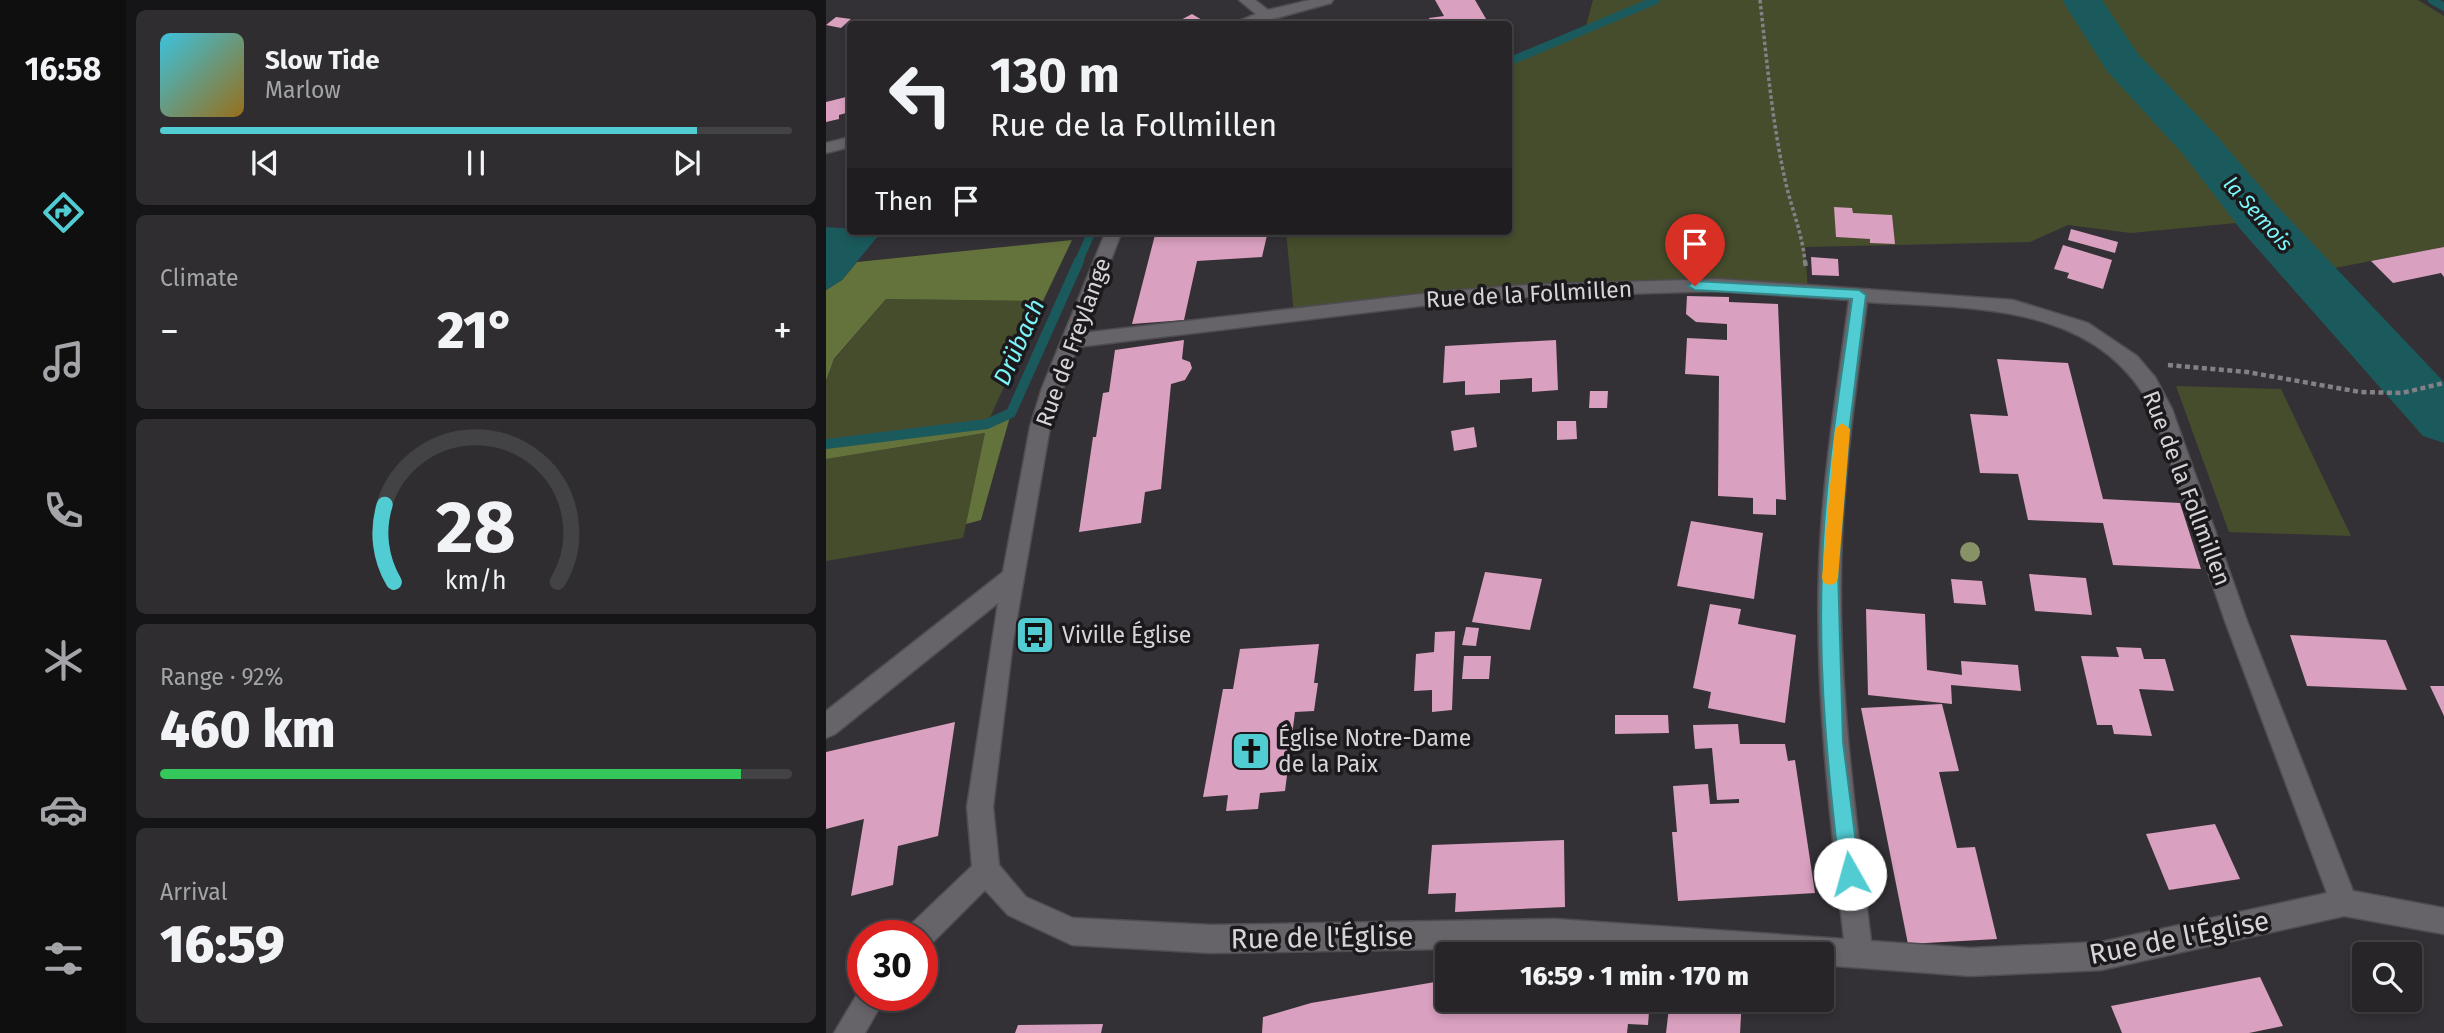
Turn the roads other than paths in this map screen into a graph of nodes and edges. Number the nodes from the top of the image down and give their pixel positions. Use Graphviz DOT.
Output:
graph roads {
  1 [pos="1246,0"];
  2 [pos="1326,0"];
  3 [pos="1266,15"];
  4 [pos="1251,21"];
  5 [pos="847,143"];
  6 [pos="826,148"];
  7 [pos="1112,235"];
  8 [pos="1859,295"];
  9 [pos="1070,341"];
  10 [pos="1012,578"];
  11 [pos="826,726"];
  12 [pos="986,872"];
  13 [pos="2344,903"];
  14 [pos="936,920"];
  15 [pos="2444,921"];
  16 [pos="1859,953"];
  17 [pos="862,1011"];
  18 [pos="848,1033"];
  1 -- 3 [label="street"];
  2 -- 3 [label="street"];
  3 -- 4 [label="street"];
  5 -- 6 [label="street"];
  7 -- 9 [label="street, Rue de Freylange"];
  8 -- 9 [label="street, Rue de la Follmillen"];
  8 -- 13 [label="street, Rue de la Follmillen"];
  8 -- 16 [label="street"];
  9 -- 10 [label="street, Rue de Freylange"];
  10 -- 11 [label="street"];
  10 -- 12 [label="street, Rue de Freylange"];
  12 -- 14 [label="street"];
  12 -- 16 [label="street, Rue de l'Église"];
  13 -- 15 [label="street"];
  13 -- 16 [label="street, Rue de l'Église"];
  17 -- 18 [label="street"];
}
